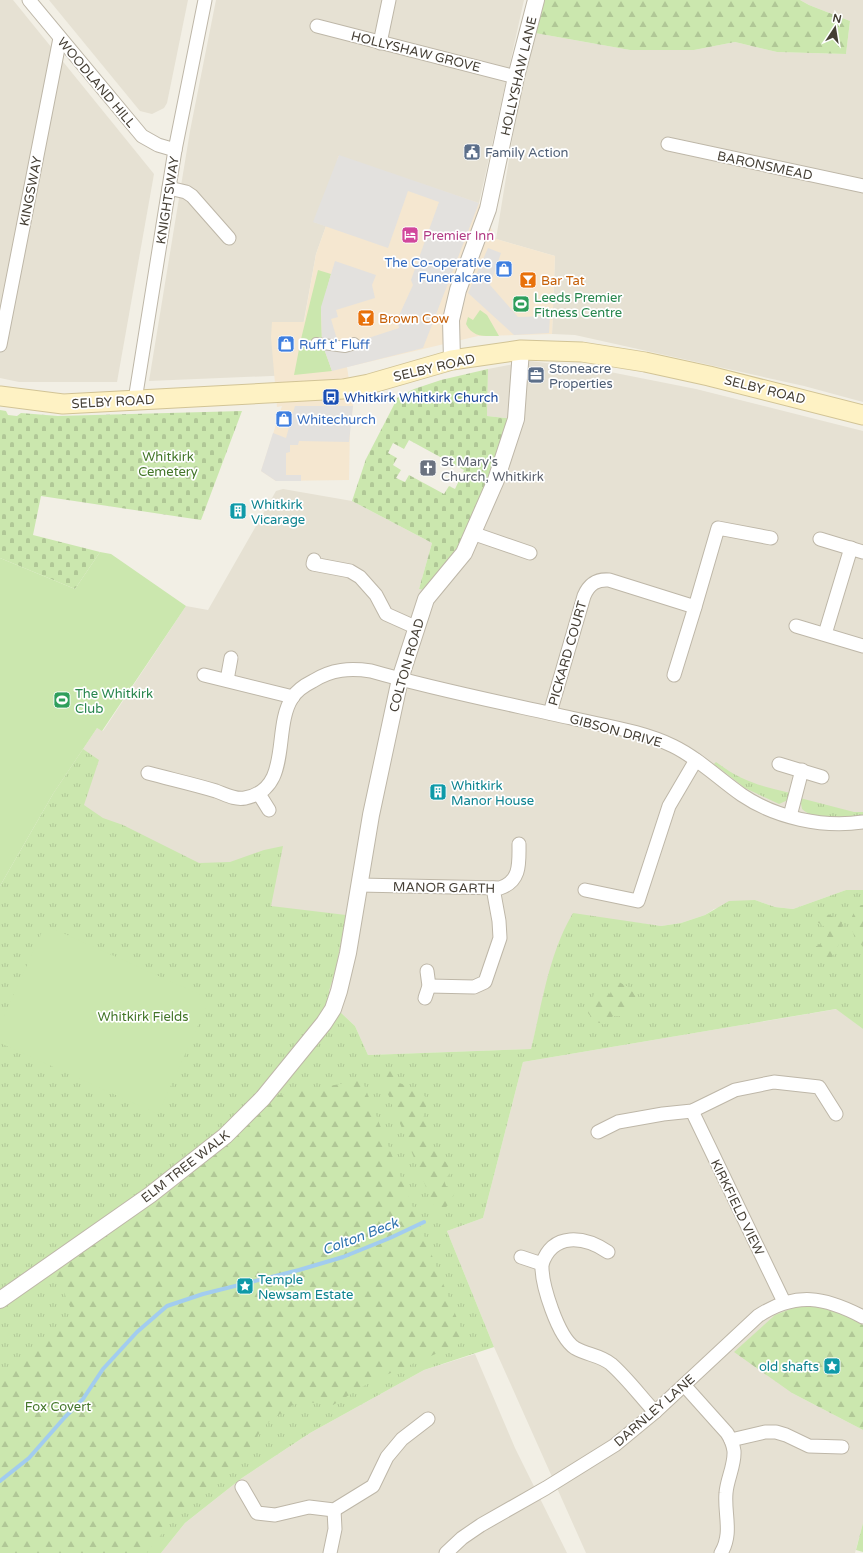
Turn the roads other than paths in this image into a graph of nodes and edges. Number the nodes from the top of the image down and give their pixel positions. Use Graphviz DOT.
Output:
graph roads {
  1 [pos="29,0"];
  2 [pos="205,0"];
  3 [pos="389,0"];
  4 [pos="536,0"];
  5 [pos="317,26"];
  6 [pos="60,38"];
  7 [pos="380,43"];
  8 [pos="516,77"];
  9 [pos="668,144"];
  10 [pos="176,150"];
  11 [pos="863,186"];
  12 [pos="169,188"];
  13 [pos="229,238"];
  14 [pos="316,343"];
  15 [pos="354,343"];
  16 [pos="0,345"];
  17 [pos="521,350"];
  18 [pos="452,360"];
  19 [pos="0,396"];
  20 [pos="135,400"];
  21 [pos="863,415"];
  22 [pos="472,533"];
  23 [pos="771,538"];
  24 [pos="820,539"];
  25 [pos="857,550"];
  26 [pos="530,553"];
  27 [pos="314,560"];
  28 [pos="694,607"];
  29 [pos="796,626"];
  30 [pos="415,627"];
  31 [pos="825,634"];
  32 [pos="863,646"];
  33 [pos="232,658"];
  34 [pos="204,675"];
  35 [pos="674,675"];
  36 [pos="400,679"];
  37 [pos="227,680"];
  38 [pos="293,697"];
  39 [pos="550,713"];
  40 [pos="696,760"];
  41 [pos="779,764"];
  42 [pos="802,770"];
  43 [pos="148,773"];
  44 [pos="822,776"];
  45 [pos="258,794"];
  46 [pos="269,810"];
  47 [pos="790,816"];
  48 [pos="863,822"];
  49 [pos="519,844"];
  50 [pos="359,885"];
  51 [pos="493,888"];
  52 [pos="585,890"];
  53 [pos="427,971"];
  54 [pos="336,999"];
  55 [pos="692,1111"];
  56 [pos="836,1114"];
  57 [pos="598,1132"];
  58 [pos="608,1252"];
  59 [pos="521,1257"];
  60 [pos="542,1264"];
  61 [pos="0,1300"];
  62 [pos="784,1302"];
  63 [pos="863,1317"];
  64 [pos="684,1385"];
  65 [pos="655,1412"];
  66 [pos="428,1419"];
  67 [pos="731,1440"];
  68 [pos="842,1447"];
  69 [pos="242,1487"];
  70 [pos="334,1510"];
  71 [pos="330,1553"];
  72 [pos="446,1553"];
  73 [pos="722,1553"];
  1 -- 6 [label="street, WOODLAND HILL"];
  2 -- 10 [label="street, KNIGHTSWAY"];
  3 -- 7 [label="street"];
  4 -- 8 [label="street, HOLLYSHAW LANE"];
  5 -- 7 [label="street, HOLLYSHAW GROVE"];
  6 -- 10 [label="street, WOODLAND HILL"];
  6 -- 16 [label="street, KINGSWAY"];
  7 -- 8 [label="street, HOLLYSHAW GROVE"];
  8 -- 18 [label="street, HOLLYSHAW LANE"];
  9 -- 11 [label="street, BARONSMEAD"];
  10 -- 12 [label="street, KNIGHTSWAY"];
  12 -- 13 [label="street"];
  12 -- 20 [label="street, KNIGHTSWAY"];
  14 -- 15 [label="street"];
  17 -- 18 [label="main road, SELBY ROAD"];
  17 -- 21 [label="main road, SELBY ROAD"];
  17 -- 22 [label="street, COLTON ROAD"];
  18 -- 20 [label="main road, SELBY ROAD"];
  19 -- 20 [label="main road, SELBY ROAD"];
  22 -- 26 [label="street"];
  22 -- 30 [label="street, COLTON ROAD"];
  23 -- 28 [label="street"];
  24 -- 25 [label="street"];
  25 -- 31 [label="street"];
  27 -- 30 [label="street"];
  28 -- 35 [label="street"];
  28 -- 39 [label="street, PICKARD COURT"];
  29 -- 31 [label="street"];
  30 -- 36 [label="street, COLTON ROAD"];
  31 -- 32 [label="street"];
  33 -- 37 [label="street"];
  34 -- 37 [label="street"];
  36 -- 38 [label="street, GIBSON DRIVE"];
  36 -- 39 [label="street, GIBSON DRIVE"];
  36 -- 50 [label="street, COLTON ROAD"];
  37 -- 38 [label="street"];
  38 -- 45 [label="street"];
  39 -- 40 [label="street, GIBSON DRIVE"];
  40 -- 47 [label="street, GIBSON DRIVE"];
  40 -- 52 [label="street"];
  41 -- 42 [label="street"];
  42 -- 44 [label="street"];
  42 -- 47 [label="street"];
  43 -- 45 [label="street"];
  45 -- 46 [label="street"];
  47 -- 48 [label="street, GIBSON DRIVE"];
  49 -- 51 [label="street, MANOR GARTH"];
  50 -- 51 [label="street, MANOR GARTH"];
  50 -- 54 [label="street, COLTON ROAD"];
  51 -- 53 [label="street"];
  54 -- 61 [label="street, ELM TREE WALK"];
  55 -- 56 [label="street"];
  55 -- 57 [label="street"];
  55 -- 62 [label="street, KIRKFIELD VIEW"];
  58 -- 60 [label="street"];
  59 -- 60 [label="street"];
  60 -- 65 [label="street"];
  62 -- 63 [label="street, DARNLEY LANE"];
  62 -- 64 [label="street, DARNLEY LANE"];
  64 -- 65 [label="street, DARNLEY LANE"];
  64 -- 67 [label="street"];
  65 -- 72 [label="street, DARNLEY LANE"];
  66 -- 70 [label="street"];
  67 -- 68 [label="street"];
  67 -- 73 [label="street"];
  69 -- 70 [label="street"];
  70 -- 71 [label="street"];
}
